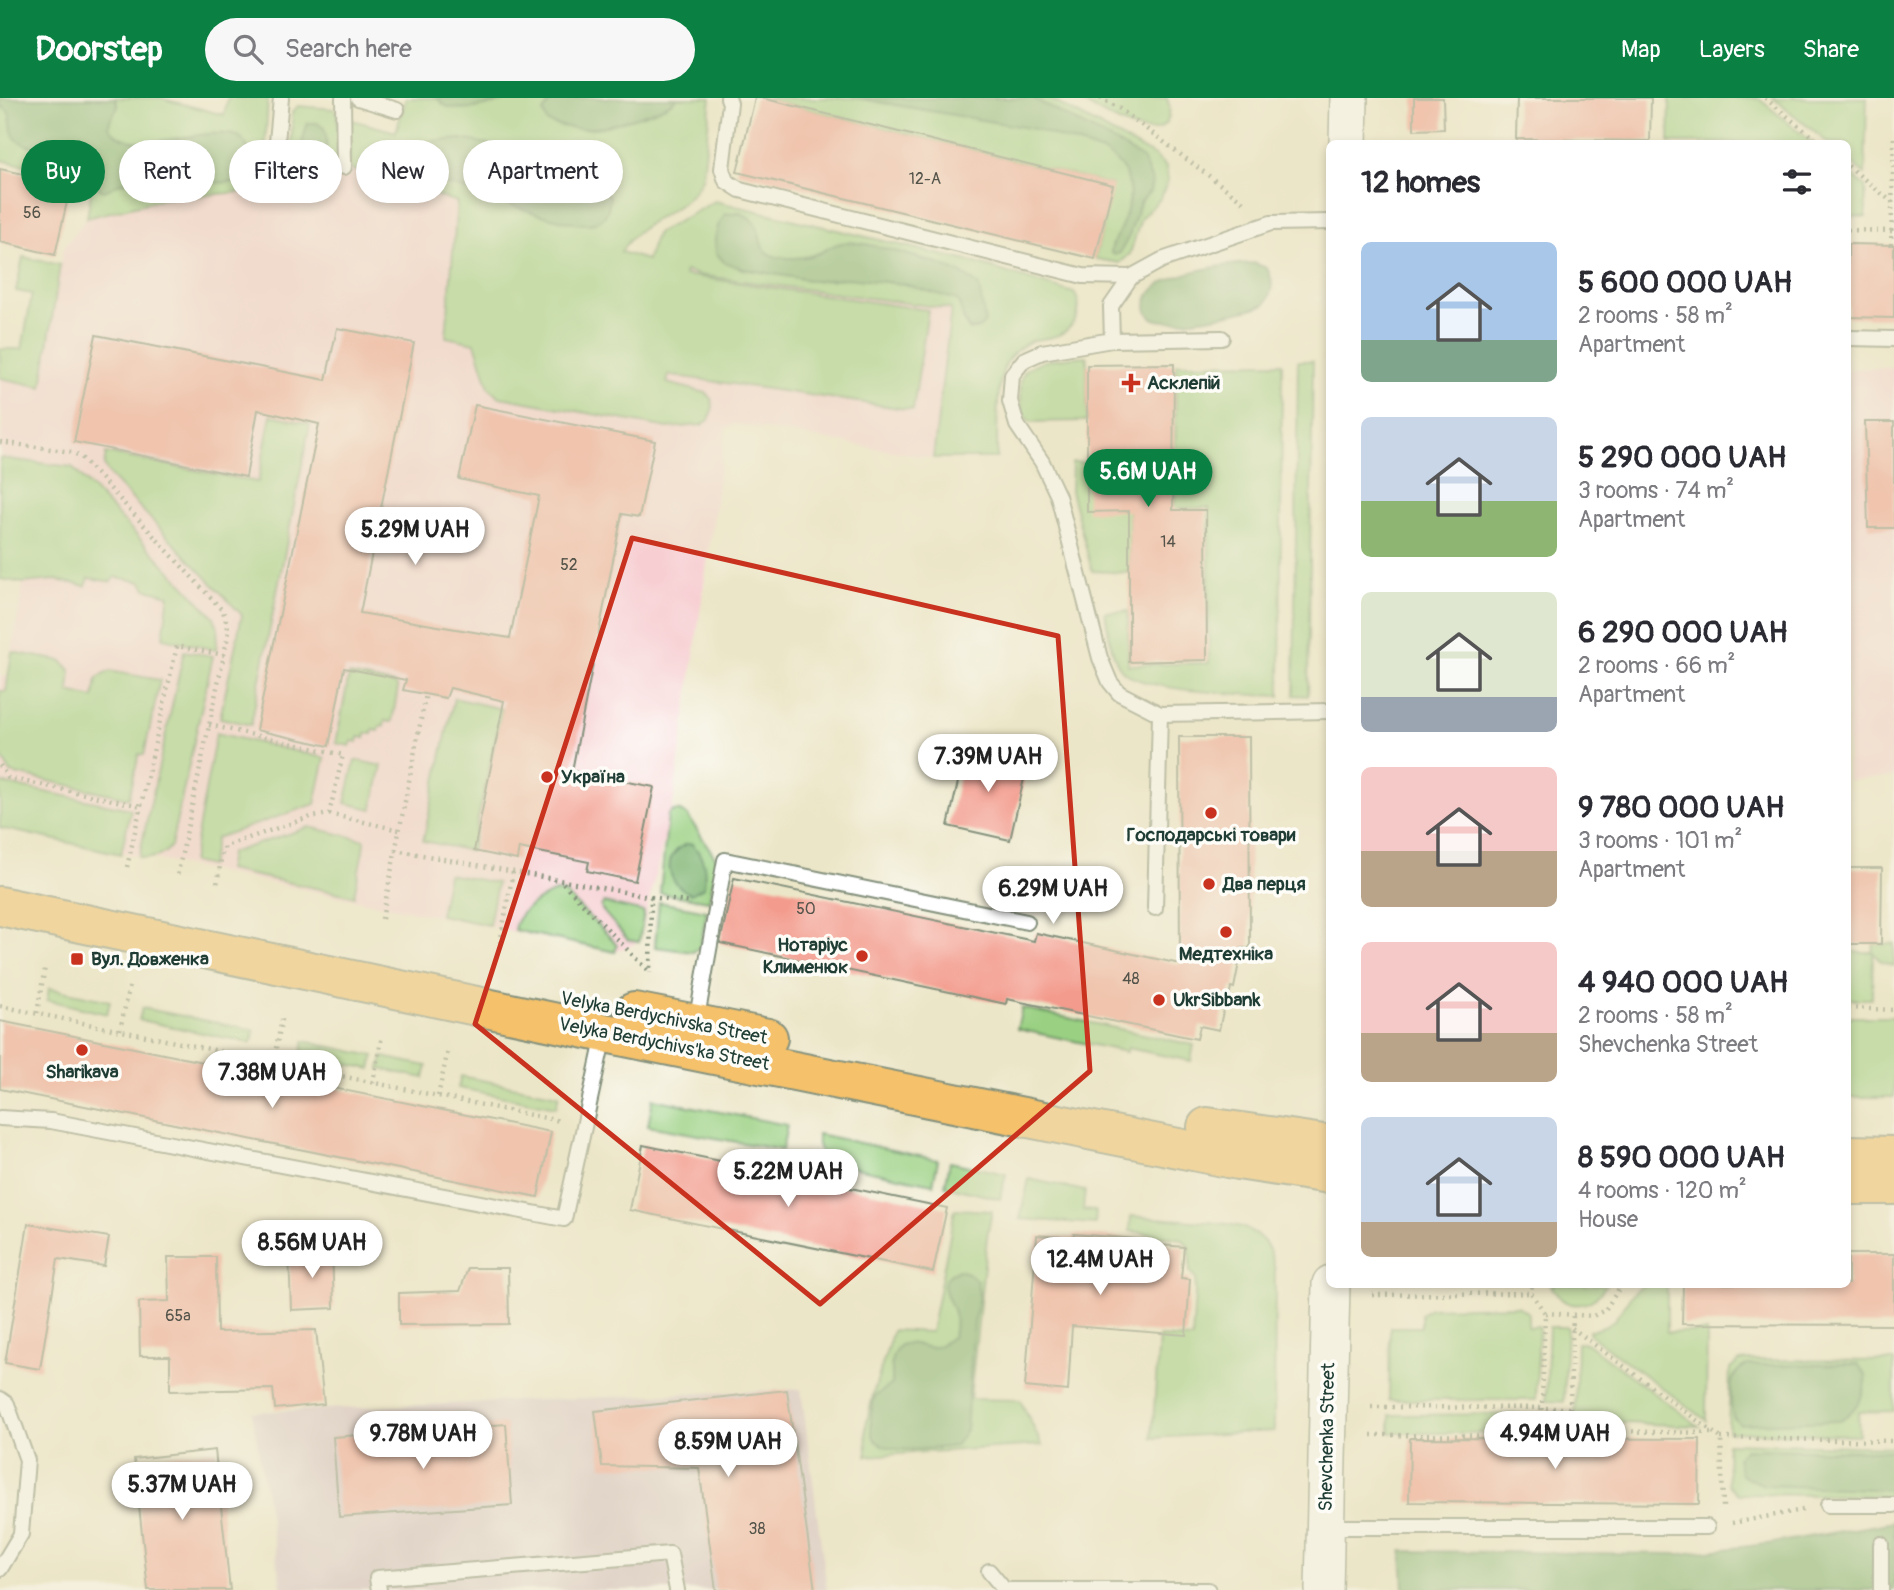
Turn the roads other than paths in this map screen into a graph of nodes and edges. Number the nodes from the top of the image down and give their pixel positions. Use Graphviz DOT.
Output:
graph roads {
  1 [pos="281,98"];
  2 [pos="343,98"];
  3 [pos="358,98"];
  4 [pos="728,98"];
  5 [pos="1349,98"];
  6 [pos="397,110"];
  7 [pos="277,140"];
  8 [pos="1348,140"];
  9 [pos="344,167"];
  10 [pos="1326,222"];
  11 [pos="1131,277"];
  12 [pos="1222,338"];
  13 [pos="1851,338"];
  14 [pos="1894,339"];
  15 [pos="1112,340"];
  16 [pos="1326,711"];
  17 [pos="1160,714"];
  18 [pos="0,882"];
  19 [pos="0,906"];
  20 [pos="1155,908"];
  21 [pos="1027,922"];
  22 [pos="696,1023"];
  23 [pos="605,1032"];
  24 [pos="0,1118"];
  25 [pos="1326,1144"];
  26 [pos="1851,1155"];
  27 [pos="1894,1156"];
  28 [pos="1326,1173"];
  29 [pos="1851,1185"];
  30 [pos="1894,1185"];
  31 [pos="1331,1288"];
  32 [pos="0,1399"];
  33 [pos="1828,1505"];
  34 [pos="1894,1505"];
  35 [pos="1325,1527"];
  36 [pos="1707,1527"];
  37 [pos="1881,1544"];
  38 [pos="0,1569"];
  39 [pos="989,1571"];
  40 [pos="1003,1589"];
  41 [pos="379,1590"];
  42 [pos="677,1590"];
  43 [pos="1208,1590"];
  44 [pos="1324,1590"];
  45 [pos="1881,1590"];
  1 -- 7 [label="lane"];
  2 -- 9 [label="lane"];
  3 -- 6 [label="lane"];
  4 -- 11 [label="lane"];
  5 -- 8 [label="street"];
  10 -- 11 [label="lane"];
  11 -- 15 [label="lane"];
  12 -- 15 [label="lane"];
  13 -- 14 [label="lane"];
  15 -- 17 [label="lane"];
  16 -- 17 [label="lane"];
  17 -- 20 [label="lane"];
  18 -- 22 [label="highway, Velyka Berdychivska Street"];
  19 -- 23 [label="highway, Velyka Berdychivs'ka Street"];
  21 -- 22 [label="lane"];
  22 -- 25 [label="highway, Velyka Berdychivska Street"];
  23 -- 24 [label="lane"];
  23 -- 28 [label="highway, Velyka Berdychivs'ka Street"];
  26 -- 27 [label="highway"];
  29 -- 30 [label="highway"];
  31 -- 35 [label="street, Shevchenka Street"];
  32 -- 38 [label="lane"];
  33 -- 34 [label="lane"];
  35 -- 36 [label="lane"];
  35 -- 44 [label="street, Shevchenka Street"];
  37 -- 45 [label="lane"];
  39 -- 40 [label="lane"];
  40 -- 43 [label="lane"];
  41 -- 42 [label="lane"];
}
